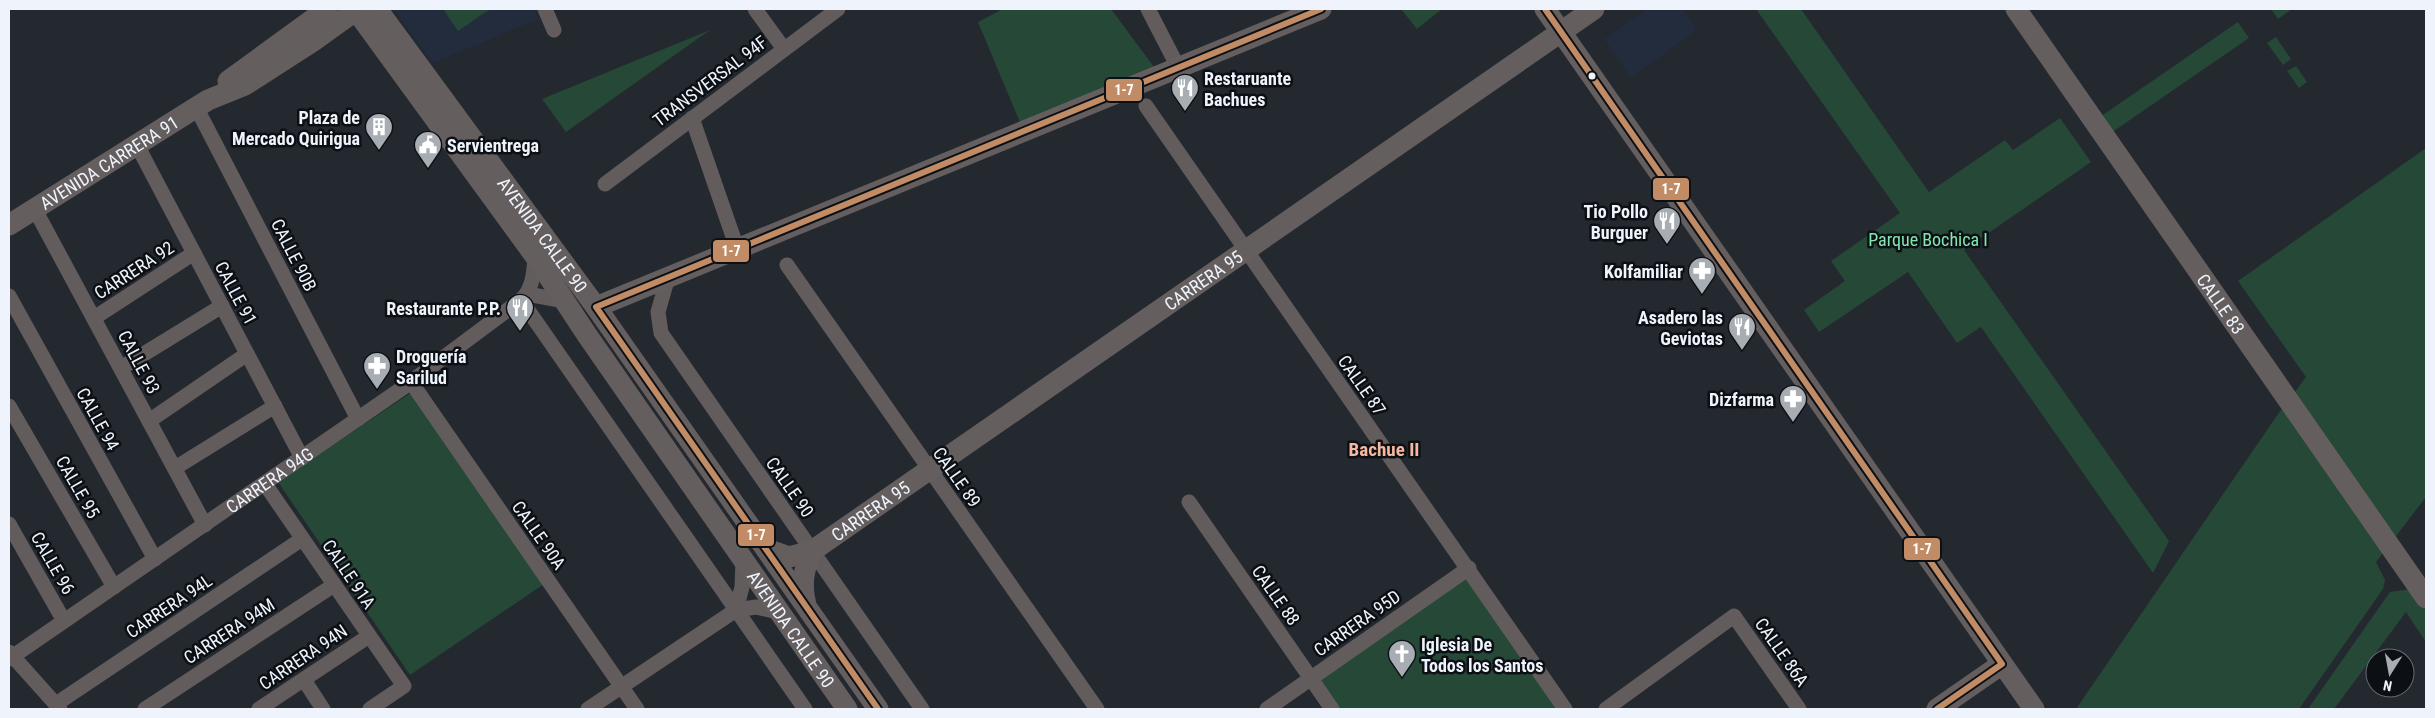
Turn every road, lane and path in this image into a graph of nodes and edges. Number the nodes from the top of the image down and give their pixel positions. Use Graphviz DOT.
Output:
graph roads {
  1 [pos="327,9"];
  2 [pos="362,9"];
  3 [pos="546,9"];
  4 [pos="754,9"];
  5 [pos="838,9"];
  6 [pos="1148,9"];
  7 [pos="1321,9"];
  8 [pos="1545,9"];
  9 [pos="1594,9"];
  10 [pos="2016,9"];
  11 [pos="554,30"];
  12 [pos="1561,31"];
  13 [pos="316,39"];
  14 [pos="380,41"];
  15 [pos="784,49"];
  16 [pos="1178,67"];
  17 [pos="202,104"];
  18 [pos="1146,106"];
  19 [pos="692,118"];
  20 [pos="137,145"];
  21 [pos="605,184"];
  22 [pos="39,217"];
  23 [pos="9,225"];
  24 [pos="737,248"];
  25 [pos="1246,250"];
  26 [pos="194,253"];
  27 [pos="535,256"];
  28 [pos="787,265"];
  29 [pos="668,277"];
  30 [pos="9,296"];
  31 [pos="524,297"];
  32 [pos="565,301"];
  33 [pos="222,306"];
  34 [pos="596,307"];
  35 [pos="94,318"];
  36 [pos="248,354"];
  37 [pos="121,368"];
  38 [pos="411,382"];
  39 [pos="9,406"];
  40 [pos="275,406"];
  41 [pos="358,419"];
  42 [pos="149,421"];
  43 [pos="302,458"];
  44 [pos="175,468"];
  45 [pos="930,470"];
  46 [pos="265,484"];
  47 [pos="1189,502"];
  48 [pos="9,524"];
  49 [pos="205,525"];
  50 [pos="302,538"];
  51 [pos="766,549"];
  52 [pos="812,551"];
  53 [pos="154,559"];
  54 [pos="743,560"];
  55 [pos="1469,568"];
  56 [pos="334,585"];
  57 [pos="114,587"];
  58 [pos="2426,598"];
  59 [pos="807,608"];
  60 [pos="736,610"];
  61 [pos="778,612"];
  62 [pos="64,621"];
  63 [pos="369,636"];
  64 [pos="10,656"];
  65 [pos="2002,664"];
  66 [pos="1311,679"];
  67 [pos="304,680"];
  68 [pos="621,687"];
  69 [pos="58,707"];
  70 [pos="146,709"];
  71 [pos="259,709"];
  72 [pos="323,709"];
  73 [pos="372,709"];
  74 [pos="588,709"];
  75 [pos="637,709"];
  76 [pos="805,709"];
  77 [pos="846,709"];
  78 [pos="878,709"];
  79 [pos="922,709"];
  80 [pos="1098,709"];
  81 [pos="1267,709"];
  82 [pos="1332,709"];
  83 [pos="1565,709"];
  84 [pos="1606,709"];
  85 [pos="1799,709"];
  86 [pos="1937,709"];
  87 [pos="2034,709"];
  1 -- 17 [label="main road, AVENIDA CARRERA 91"];
  2 -- 13 [label="main road, AVENIDA CARRERA 91"];
  2 -- 14 [label="main road, AVENIDA CALLE 90"];
  2 -- 34 [label="main road, AVENIDA CALLE 90"];
  3 -- 11 [label="street"];
  4 -- 15 [label="street"];
  5 -- 15 [label="street, TRANSVERSAL 94F"];
  6 -- 16 [label="street"];
  7 -- 16 [label="main road"];
  8 -- 12 [label="main road"];
  9 -- 12 [label="main road, CARRERA 95"];
  10 -- 58 [label="main road, CALLE 83"];
  12 -- 25 [label="main road, CARRERA 95"];
  12 -- 65 [label="main road"];
  13 -- 14 [label="main road"];
  13 -- 17 [label="main road, AVENIDA CARRERA 91"];
  14 -- 27 [label="main road, AVENIDA CALLE 90"];
  15 -- 19 [label="street, TRANSVERSAL 94F"];
  16 -- 24 [label="main road"];
  17 -- 20 [label="main road, AVENIDA CARRERA 91"];
  17 -- 41 [label="street, CALLE 90B"];
  18 -- 25 [label="street, CALLE 87"];
  19 -- 21 [label="street, TRANSVERSAL 94F"];
  19 -- 24 [label="street"];
  20 -- 23 [label="main road, AVENIDA CARRERA 91"];
  20 -- 26 [label="street, CALLE 91"];
  22 -- 35 [label="street, CALLE 93"];
  24 -- 29 [label="main road"];
  25 -- 45 [label="main road, CARRERA 95"];
  25 -- 55 [label="street, CALLE 87"];
  26 -- 33 [label="street, CALLE 91"];
  26 -- 35 [label="street, CARRERA 92"];
  27 -- 31 [label="street"];
  27 -- 32 [label="main road, AVENIDA CALLE 90"];
  28 -- 45 [label="street, CALLE 89"];
  29 -- 34 [label="main road"];
  29 -- 52 [label="street, CALLE 90"];
  30 -- 53 [label="street, CALLE 94"];
  31 -- 32 [label="street"];
  31 -- 38 [label="street, CARRERA 94G"];
  31 -- 60 [label="street"];
  32 -- 34 [label="main road"];
  32 -- 54 [label="main road, AVENIDA CALLE 90"];
  33 -- 36 [label="street, CALLE 91"];
  33 -- 37 [label="street"];
  34 -- 51 [label="main road, AVENIDA CALLE 90"];
  35 -- 37 [label="street, CALLE 93"];
  36 -- 40 [label="street, CALLE 91"];
  36 -- 42 [label="street"];
  37 -- 42 [label="street, CALLE 93"];
  38 -- 41 [label="street, CARRERA 94G"];
  38 -- 68 [label="street, CALLE 90A"];
  39 -- 57 [label="street, CALLE 95"];
  40 -- 43 [label="street, CALLE 91"];
  40 -- 44 [label="street"];
  41 -- 43 [label="street, CARRERA 94G"];
  42 -- 44 [label="street, CALLE 93"];
  43 -- 46 [label="street, CARRERA 94G"];
  44 -- 49 [label="street, CALLE 93"];
  45 -- 52 [label="main road, CARRERA 95"];
  45 -- 80 [label="street, CALLE 89"];
  46 -- 49 [label="street, CARRERA 94G"];
  46 -- 50 [label="street, CALLE 91A"];
  47 -- 66 [label="street, CALLE 88"];
  48 -- 62 [label="street, CALLE 96"];
  49 -- 53 [label="street, CARRERA 94G"];
  50 -- 56 [label="street, CALLE 91A"];
  50 -- 69 [label="street, CARRERA 94L"];
  51 -- 52 [label="main road, CARRERA 95"];
  51 -- 59 [label="main road, AVENIDA CALLE 90"];
  52 -- 59 [label="main road, CARRERA 95"];
  52 -- 79 [label="street, CALLE 90"];
  53 -- 57 [label="street, CARRERA 94G"];
  54 -- 60 [label="street"];
  54 -- 61 [label="main road, AVENIDA CALLE 90"];
  55 -- 66 [label="street, CARRERA 95D"];
  55 -- 83 [label="street, CALLE 87"];
  56 -- 63 [label="street, CALLE 91A"];
  56 -- 70 [label="street, CARRERA 94M"];
  57 -- 62 [label="street, CARRERA 94G"];
  59 -- 78 [label="main road, AVENIDA CALLE 90"];
  60 -- 61 [label="street"];
  60 -- 68 [label="street"];
  60 -- 76 [label="street"];
  61 -- 77 [label="main road, AVENIDA CALLE 90"];
  62 -- 64 [label="street, CARRERA 94G"];
  63 -- 67 [label="street, CARRERA 94N"];
  63 -- 73 [label="street, CALLE 91A"];
  64 -- 69 [label="street"];
  65 -- 86 [label="main road"];
  65 -- 87 [label="main road"];
  66 -- 81 [label="street, CARRERA 95D"];
  66 -- 82 [label="street, CALLE 88"];
  67 -- 71 [label="street, CARRERA 94N"];
  67 -- 72 [label="street"];
  68 -- 74 [label="street"];
  68 -- 75 [label="street, CALLE 90A"];
  84 -- 85 [label="street, CALLE 86A"];
}
